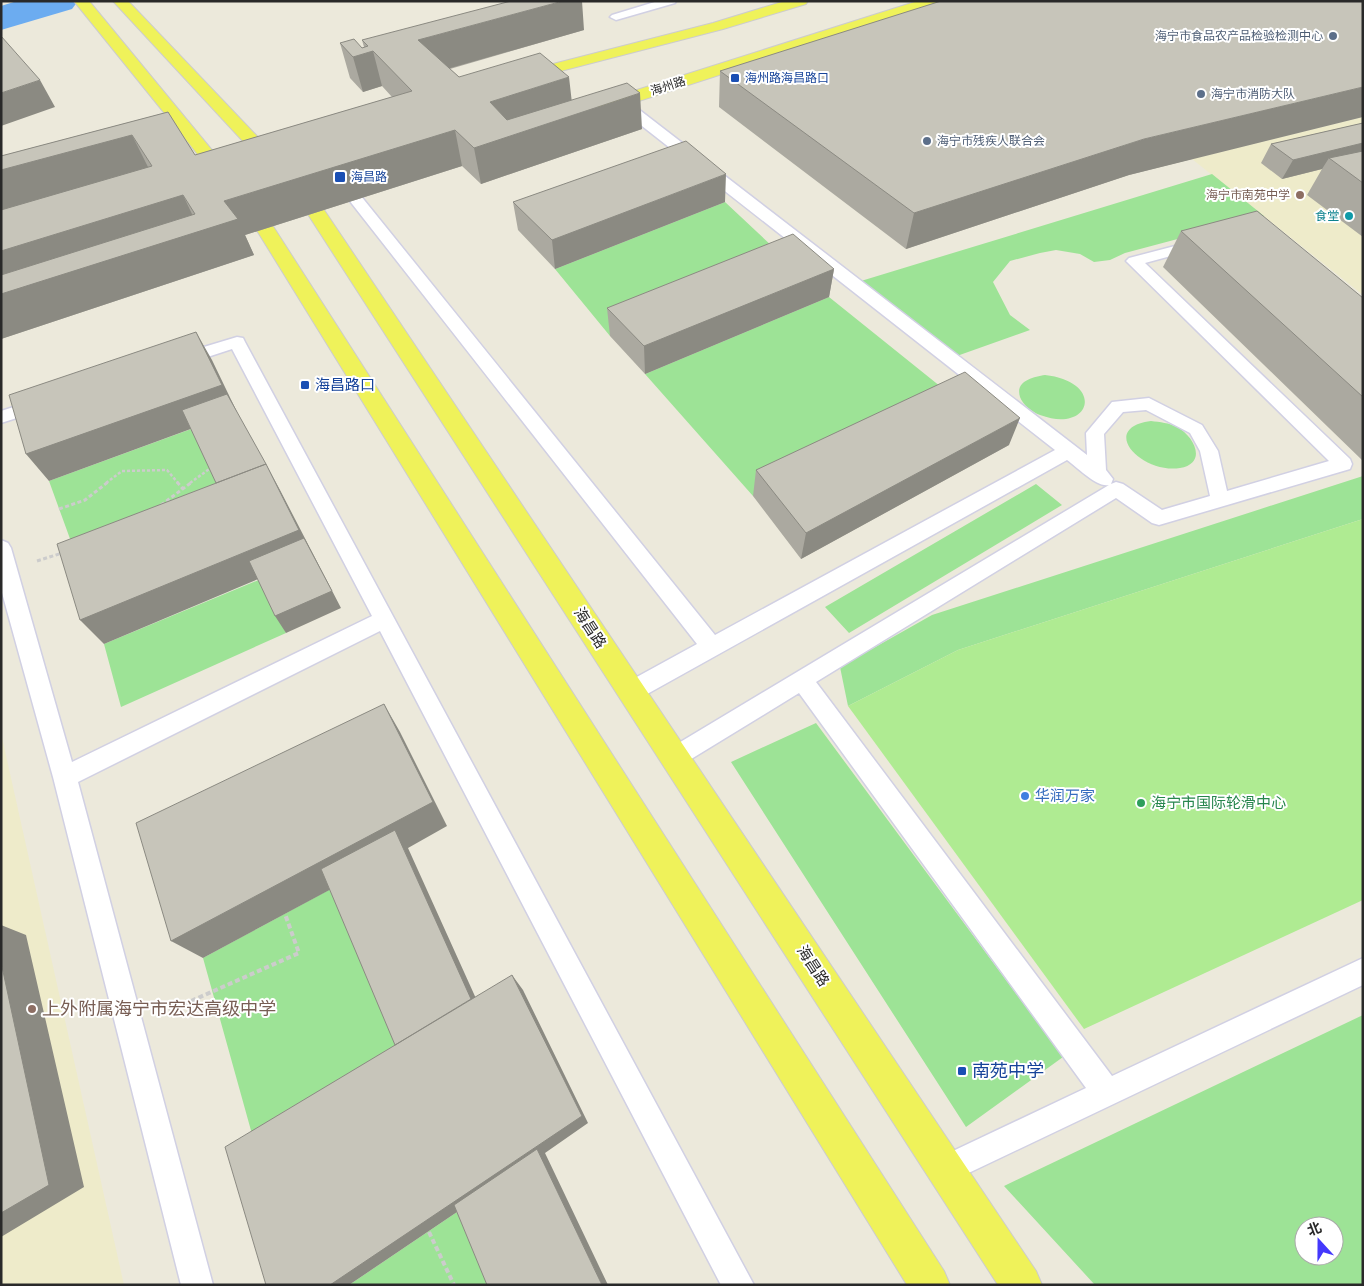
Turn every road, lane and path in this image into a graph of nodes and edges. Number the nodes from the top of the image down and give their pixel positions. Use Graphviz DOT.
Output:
graph roads {
  1 [pos="81,1"];
  2 [pos="120,1"];
  3 [pos="671,1"];
  4 [pos="801,1"];
  5 [pos="934,1"];
  6 [pos="616,17"];
  7 [pos="506,81"];
  8 [pos="619,101"];
  9 [pos="591,110"];
  10 [pos="280,146"];
  11 [pos="262,151"];
  12 [pos="215,165"];
  13 [pos="196,171"];
  14 [pos="365,182"];
  15 [pos="347,188"];
  16 [pos="275,212"];
  17 [pos="1218,239"];
  18 [pos="161,366"];
  19 [pos="58,399"];
  20 [pos="1,417"];
  21 [pos="1068,451"];
  22 [pos="212,467"];
  23 [pos="1097,473"];
  24 [pos="183,488"];
  25 [pos="1116,489"];
  26 [pos="1220,500"];
  27 [pos="158,508"];
  28 [pos="59,509"];
  29 [pos="68,552"];
  30 [pos="3,559"];
  31 [pos="385,619"];
  32 [pos="712,647"];
  33 [pos="802,680"];
  34 [pos="632,691"];
  35 [pos="675,757"];
  36 [pos="65,777"];
  37 [pos="286,914"];
  38 [pos="1363,970"];
  39 [pos="130,1028"];
  40 [pos="1106,1093"];
  41 [pos="946,1170"];
  42 [pos="429,1232"];
  43 [pos="197,1285"];
  44 [pos="454,1285"];
  45 [pos="738,1285"];
  46 [pos="930,1285"];
  47 [pos="1022,1285"];
  1 -- 12 [label="main road, 海昌路"];
  2 -- 11 [label="main road, 海昌路"];
  3 -- 6 [label="lane"];
  4 -- 7 [label="main road"];
  5 -- 8 [label="main road, 海州路"];
  8 -- 9 [label="main road, 海州路"];
  8 -- 21 [label="lane"];
  10 -- 11 [label="main road"];
  11 -- 12 [label="main road"];
  11 -- 16 [label="main road, 海昌路"];
  12 -- 13 [label="main road"];
  12 -- 16 [label="main road, 海昌路"];
  14 -- 15 [label="main road"];
  15 -- 16 [label="main road"];
  15 -- 32 [label="lane"];
  16 -- 34 [label="main road, 海昌路"];
  16 -- 46 [label="main road, 海昌路"];
  17 -- 26 [label="lane"];
  18 -- 31 [label="lane"];
  19 -- 20 [label="lane"];
  21 -- 23 [label="lane"];
  21 -- 32 [label="lane"];
  22 -- 24 [label="path"];
  23 -- 25 [label="lane"];
  23 -- 26 [label="lane"];
  24 -- 27 [label="path"];
  24 -- 28 [label="path"];
  25 -- 26 [label="lane"];
  25 -- 33 [label="lane"];
  29 -- 30 [label="path"];
  30 -- 36 [label="lane"];
  31 -- 36 [label="lane"];
  31 -- 45 [label="lane"];
  32 -- 34 [label="lane"];
  33 -- 35 [label="lane"];
  33 -- 40 [label="lane"];
  34 -- 35 [label="main road, 海昌路"];
  35 -- 41 [label="main road, 海昌路"];
  36 -- 39 [label="lane"];
  37 -- 39 [label="path"];
  38 -- 40 [label="lane"];
  39 -- 43 [label="lane"];
  40 -- 41 [label="lane"];
  41 -- 47 [label="main road, 海昌路"];
  42 -- 44 [label="path"];
}
